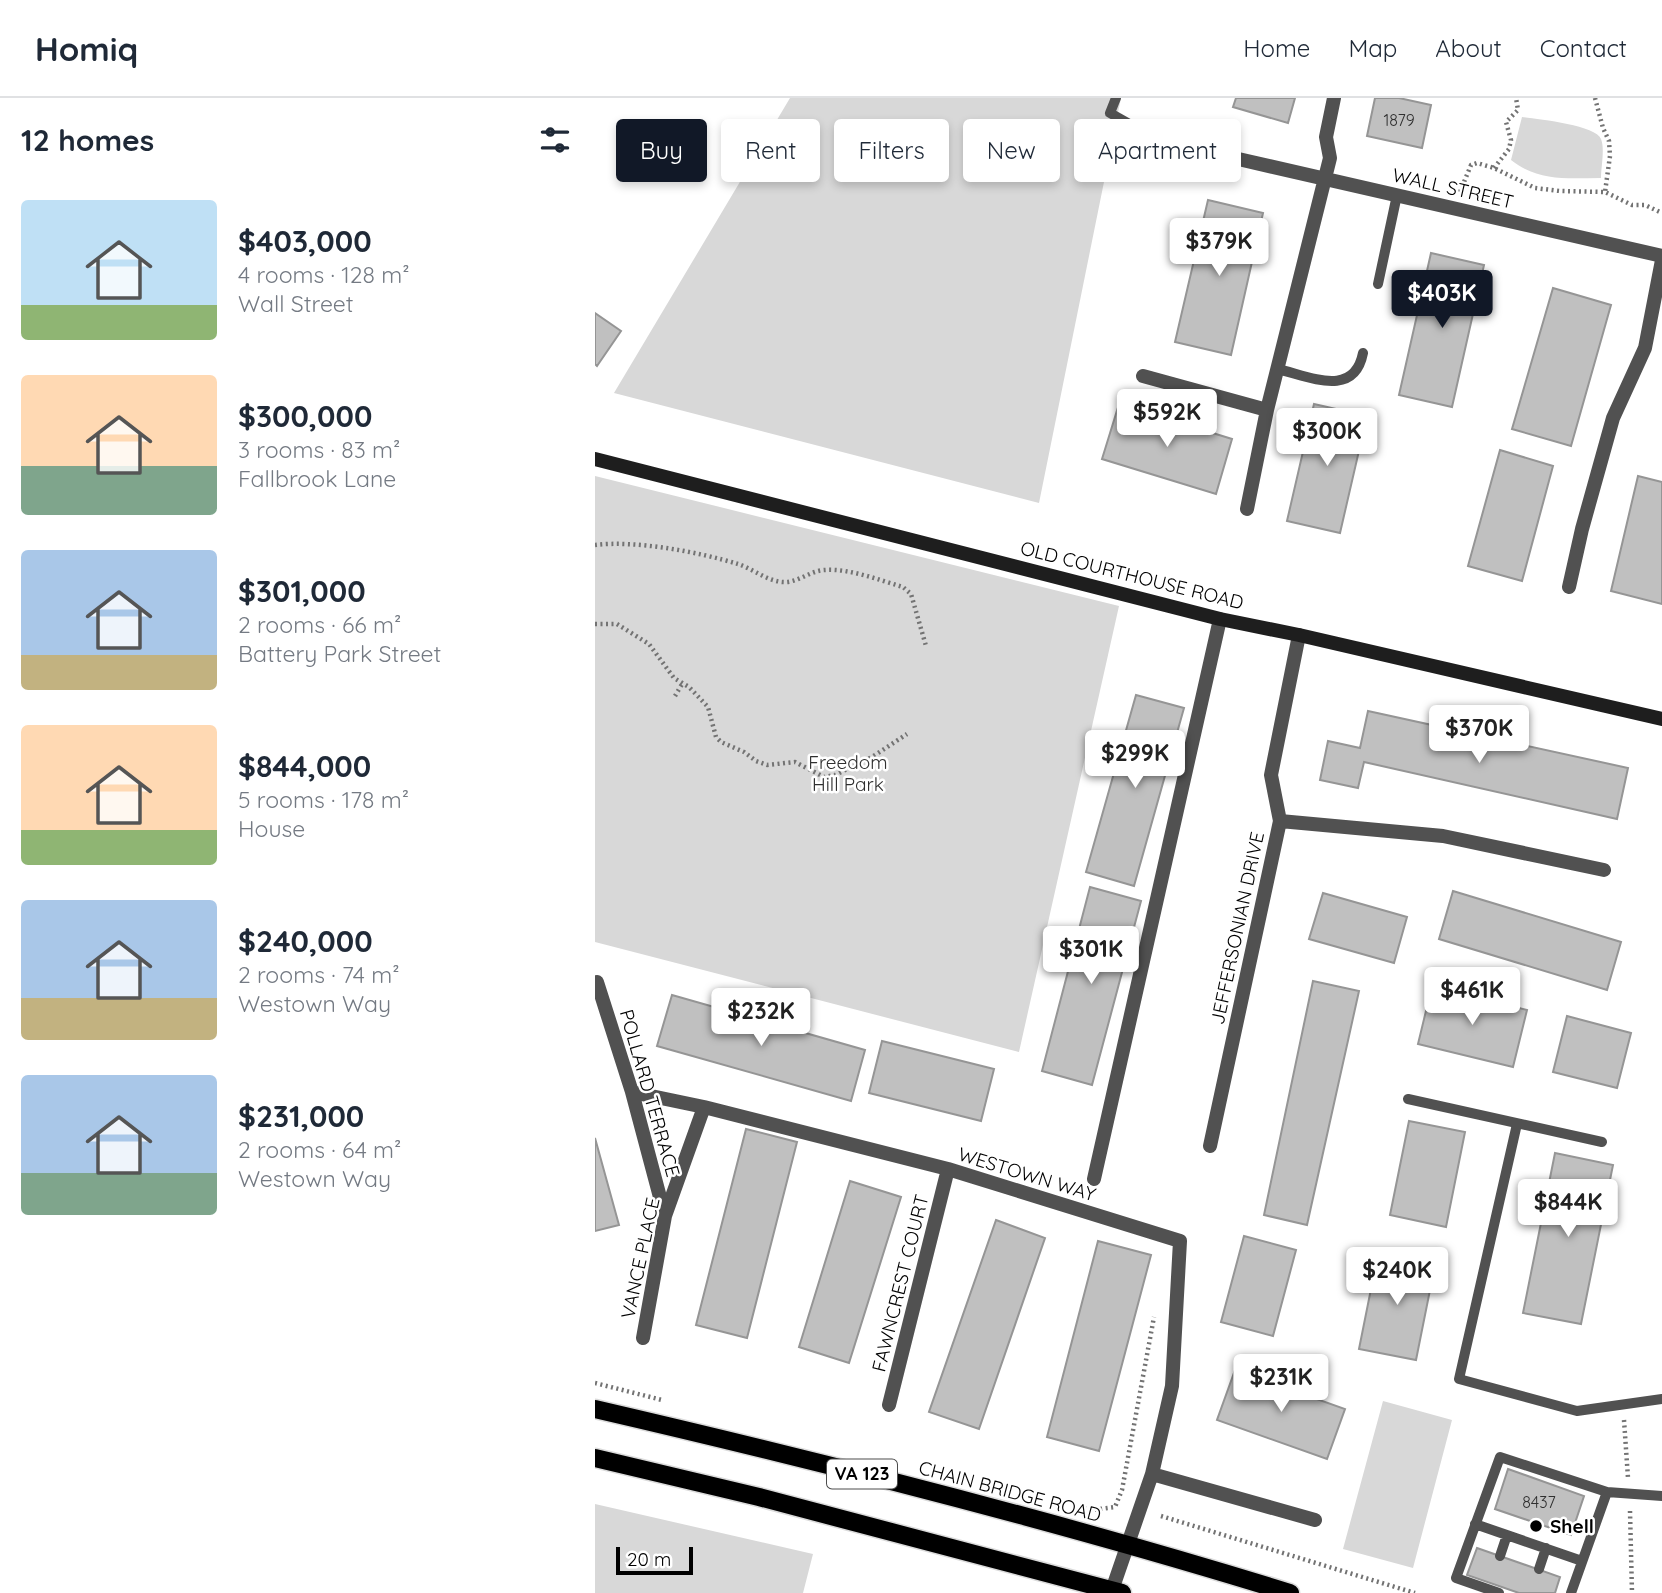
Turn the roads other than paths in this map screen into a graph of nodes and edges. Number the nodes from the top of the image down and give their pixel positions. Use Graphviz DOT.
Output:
graph roads {
  1 [pos="1116,98"];
  2 [pos="1334,98"];
  3 [pos="1121,119"];
  4 [pos="1241,160"];
  5 [pos="1325,178"];
  6 [pos="1397,195"];
  7 [pos="1662,258"];
  8 [pos="1378,284"];
  9 [pos="1363,353"];
  10 [pos="1277,369"];
  11 [pos="1143,376"];
  12 [pos="1267,410"];
  13 [pos="595,458"];
  14 [pos="1247,509"];
  15 [pos="1569,587"];
  16 [pos="1220,619"];
  17 [pos="1300,635"];
  18 [pos="1662,719"];
  19 [pos="1280,821"];
  20 [pos="1604,870"];
  21 [pos="597,982"];
  22 [pos="632,1092"];
  23 [pos="1408,1099"];
  24 [pos="704,1107"];
  25 [pos="1517,1124"];
  26 [pos="1602,1142"];
  27 [pos="1210,1146"];
  28 [pos="948,1169"];
  29 [pos="1094,1179"];
  30 [pos="665,1216"];
  31 [pos="643,1338"];
  32 [pos="1662,1399"];
  33 [pos="890,1405"];
  34 [pos="595,1409"];
  35 [pos="595,1458"];
  36 [pos="1152,1474"];
  37 [pos="1607,1492"];
  38 [pos="1662,1496"];
  39 [pos="1315,1520"];
  40 [pos="1475,1524"];
  41 [pos="1507,1535"];
  42 [pos="1128,1545"];
  43 [pos="1546,1548"];
  44 [pos="1500,1556"];
  45 [pos="1582,1561"];
  46 [pos="1539,1569"];
  47 [pos="1468,1588"];
  48 [pos="1493,1588"];
  49 [pos="1115,1592"];
  50 [pos="1290,1593"];
  51 [pos="1571,1593"];
  1 -- 3 [label="lane"];
  2 -- 5 [label="street"];
  4 -- 5 [label="street, WALL STREET"];
  5 -- 6 [label="street, WALL STREET"];
  5 -- 10 [label="street"];
  6 -- 7 [label="street, WALL STREET"];
  6 -- 8 [label="lane"];
  7 -- 15 [label="street"];
  9 -- 10 [label="lane"];
  10 -- 12 [label="street"];
  11 -- 12 [label="street"];
  12 -- 14 [label="street"];
  13 -- 16 [label="street, OLD COURTHOUSE ROAD"];
  16 -- 17 [label="street, OLD COURTHOUSE ROAD"];
  16 -- 29 [label="street"];
  17 -- 18 [label="street, OLD COURTHOUSE ROAD"];
  17 -- 19 [label="street, JEFFERSONIAN DRIVE"];
  19 -- 20 [label="street"];
  19 -- 27 [label="street, JEFFERSONIAN DRIVE"];
  21 -- 22 [label="street, POLLARD TERRACE"];
  22 -- 24 [label="street, WESTOWN WAY"];
  22 -- 30 [label="street, POLLARD TERRACE"];
  23 -- 25 [label="lane"];
  24 -- 28 [label="street, WESTOWN WAY"];
  24 -- 30 [label="street, VANCE PLACE"];
  25 -- 26 [label="lane"];
  25 -- 32 [label="lane"];
  28 -- 33 [label="street, FAWNCREST COURT"];
  28 -- 36 [label="street, WESTOWN WAY"];
  30 -- 31 [label="street, VANCE PLACE"];
  34 -- 42 [label="main road, CHAIN BRIDGE ROAD / VA 123"];
  35 -- 49 [label="main road, VA 123"];
  36 -- 39 [label="street"];
  36 -- 42 [label="street, WESTOWN WAY"];
  37 -- 38 [label="lane"];
  37 -- 40 [label="lane"];
  37 -- 45 [label="lane"];
  40 -- 41 [label="lane"];
  40 -- 47 [label="lane"];
  41 -- 43 [label="lane"];
  41 -- 44 [label="lane"];
  42 -- 49 [label="street, WESTOWN WAY"];
  42 -- 50 [label="main road, CHAIN BRIDGE ROAD / VA 123"];
  43 -- 45 [label="lane"];
  43 -- 46 [label="lane"];
  45 -- 51 [label="lane"];
  47 -- 48 [label="lane"];
}
